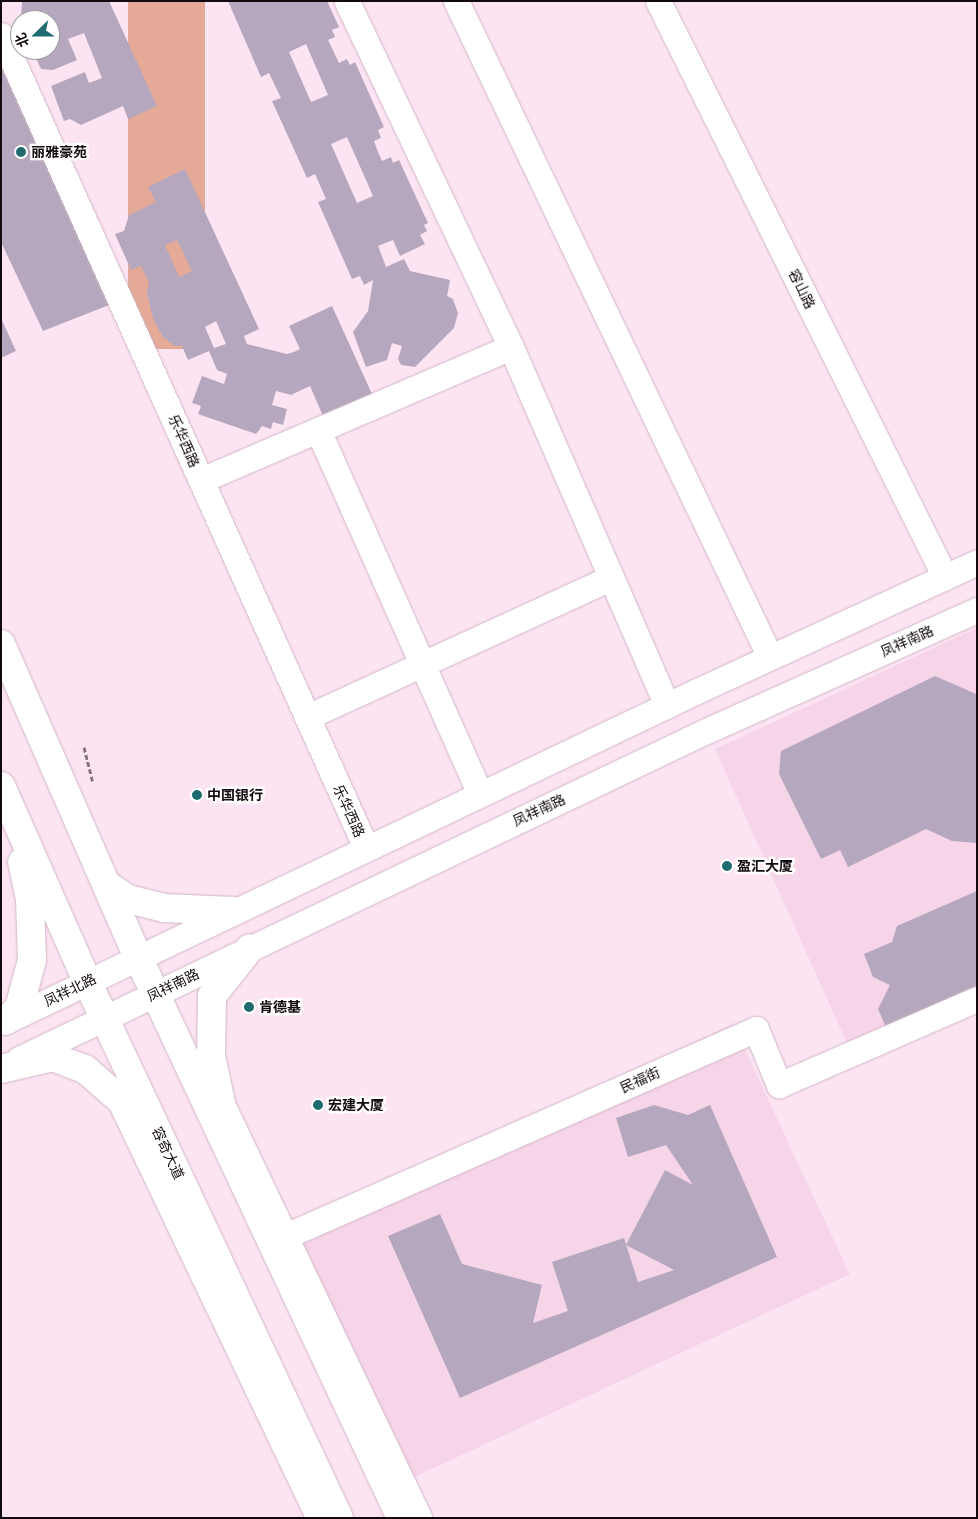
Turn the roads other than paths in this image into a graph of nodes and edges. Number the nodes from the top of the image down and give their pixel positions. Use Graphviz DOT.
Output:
graph roads {
  1 [pos="347,1"];
  2 [pos="456,1"];
  3 [pos="658,1"];
  4 [pos="1,35"];
  5 [pos="511,347"];
  6 [pos="318,430"];
  7 [pos="201,480"];
  8 [pos="977,562"];
  9 [pos="945,577"];
  10 [pos="611,578"];
  11 [pos="977,610"];
  12 [pos="1,644"];
  13 [pos="770,657"];
  14 [pos="422,664"];
  15 [pos="667,706"];
  16 [pos="307,717"];
  17 [pos="1,786"];
  18 [pos="480,794"];
  19 [pos="12,811"];
  20 [pos="366,848"];
  21 [pos="107,885"];
  22 [pos="233,911"];
  23 [pos="250,948"];
  24 [pos="138,957"];
  25 [pos="87,982"];
  26 [pos="155,994"];
  27 [pos="977,999"];
  28 [pos="104,1018"];
  29 [pos="4,1021"];
  30 [pos="1,1068"];
  31 [pos="119,1099"];
  32 [pos="220,1100"];
  33 [pos="158,1133"];
  34 [pos="231,1155"];
  35 [pos="279,1239"];
  36 [pos="319,1518"];
  37 [pos="339,1518"];
  38 [pos="401,1518"];
  39 [pos="419,1518"];
  1 -- 5 [label="street"];
  2 -- 13 [label="street"];
  3 -- 9 [label="street, 容山路"];
  4 -- 7 [label="street, 乐华西路"];
  5 -- 6 [label="street"];
  5 -- 10 [label="street"];
  6 -- 7 [label="street"];
  6 -- 14 [label="street"];
  7 -- 16 [label="street, 乐华西路"];
  8 -- 9 [label="street"];
  9 -- 13 [label="street"];
  10 -- 14 [label="street"];
  10 -- 15 [label="street"];
  11 -- 23 [label="street, 凤祥南路"];
  12 -- 21 [label="main road"];
  13 -- 15 [label="street"];
  14 -- 16 [label="street"];
  14 -- 18 [label="street"];
  15 -- 18 [label="street"];
  16 -- 20 [label="street, 乐华西路"];
  17 -- 19 [label="main road, 容奇大道"];
  18 -- 20 [label="street"];
  19 -- 25 [label="main road, 容奇大道"];
  19 -- 29 [label="main road"];
  20 -- 22 [label="street"];
  21 -- 22 [label="main road"];
  21 -- 24 [label="main road"];
  22 -- 24 [label="street"];
  23 -- 26 [label="street, 凤祥南路"];
  23 -- 32 [label="main road"];
  24 -- 25 [label="street, 凤祥北路"];
  24 -- 26 [label="main road"];
  25 -- 28 [label="main road, 容奇大道"];
  25 -- 29 [label="street, 凤祥北路"];
  26 -- 28 [label="street, 凤祥南路"];
  26 -- 34 [label="main road"];
  27 -- 35 [label="street, 民福街"];
  28 -- 30 [label="street"];
  28 -- 33 [label="main road, 容奇大道"];
  30 -- 31 [label="main road"];
  31 -- 33 [label="main road"];
  31 -- 36 [label="street"];
  32 -- 34 [label="main road"];
  32 -- 35 [label="street"];
  33 -- 37 [label="main road, 容奇大道"];
  34 -- 35 [label="main road"];
  35 -- 38 [label="main road"];
  35 -- 39 [label="street"];
}
